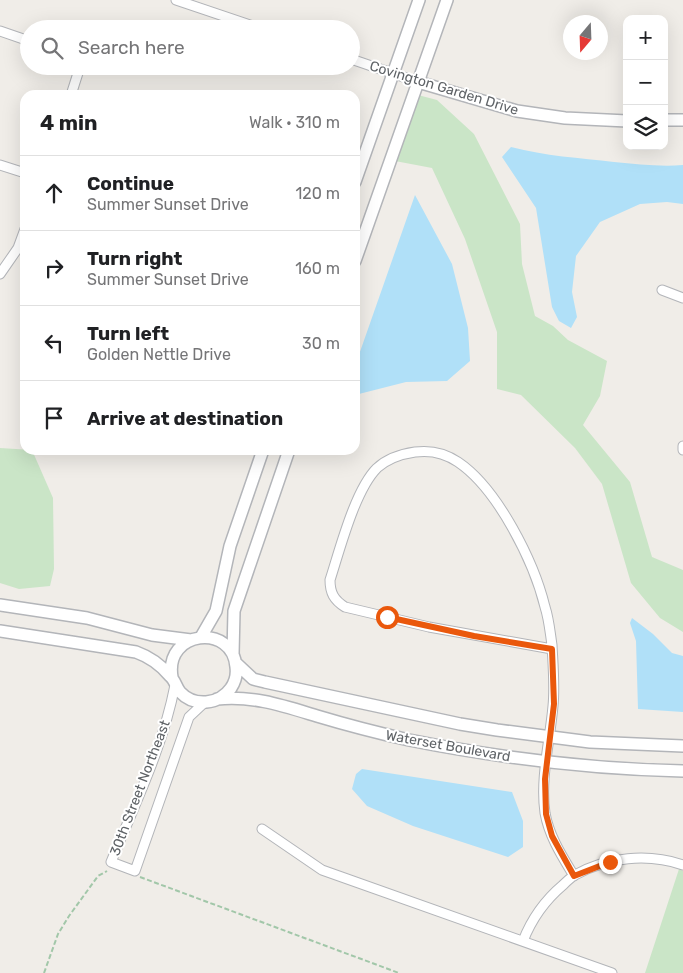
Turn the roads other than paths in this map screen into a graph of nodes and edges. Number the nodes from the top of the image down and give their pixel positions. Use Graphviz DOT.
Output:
graph roads {
  1 [pos="176,0"];
  2 [pos="419,0"];
  3 [pos="447,0"];
  4 [pos="235,20"];
  5 [pos="0,31"];
  6 [pos="20,38"];
  7 [pos="360,62"];
  8 [pos="393,73"];
  9 [pos="77,75"];
  10 [pos="418,82"];
  11 [pos="73,90"];
  12 [pos="668,120"];
  13 [pos="683,120"];
  14 [pos="623,121"];
  15 [pos="0,165"];
  16 [pos="360,168"];
  17 [pos="20,171"];
  18 [pos="20,243"];
  19 [pos="360,247"];
  20 [pos="0,274"];
  21 [pos="662,290"];
  22 [pos="683,298"];
  23 [pos="683,446"];
  24 [pos="683,450"];
  25 [pos="261,455"];
  26 [pos="287,455"];
  27 [pos="0,605"];
  28 [pos="0,631"];
  29 [pos="196,638"];
  30 [pos="552,649"];
  31 [pos="235,659"];
  32 [pos="174,681"];
  33 [pos="218,699"];
  34 [pos="205,702"];
  35 [pos="550,737"];
  36 [pos="683,746"];
  37 [pos="546,762"];
  38 [pos="683,771"];
  39 [pos="262,829"];
  40 [pos="683,865"];
  41 [pos="574,876"];
  42 [pos="524,941"];
  43 [pos="612,973"];
  1 -- 4 [label="street"];
  2 -- 8 [label="street"];
  3 -- 10 [label="street"];
  5 -- 6 [label="street"];
  7 -- 8 [label="street, Covington Garden Drive"];
  8 -- 10 [label="street, Covington Garden Drive"];
  8 -- 16 [label="street"];
  9 -- 11 [label="street"];
  10 -- 14 [label="street, Covington Garden Drive"];
  10 -- 19 [label="street"];
  12 -- 13 [label="street"];
  15 -- 17 [label="street"];
  18 -- 20 [label="street"];
  21 -- 22 [label="street"];
  23 -- 24 [label="street"];
  25 -- 29 [label="street"];
  26 -- 31 [label="street"];
  27 -- 29 [label="street"];
  28 -- 32 [label="street"];
  29 -- 31 [label="street"];
  29 -- 32 [label="street"];
  30 -- 30 [label="street"];
  30 -- 35 [label="street"];
  31 -- 33 [label="street"];
  31 -- 35 [label="street, Waterset Boulevard"];
  32 -- 34 [label="street"];
  32 -- 34 [label="street, 30th Street Northeast"];
  33 -- 34 [label="street"];
  33 -- 37 [label="street, Waterset Boulevard"];
  35 -- 36 [label="street, Waterset Boulevard"];
  35 -- 37 [label="street"];
  37 -- 38 [label="street, Waterset Boulevard"];
  37 -- 41 [label="street"];
  39 -- 42 [label="street"];
  40 -- 41 [label="street"];
  41 -- 42 [label="street"];
  42 -- 43 [label="street"];
}
